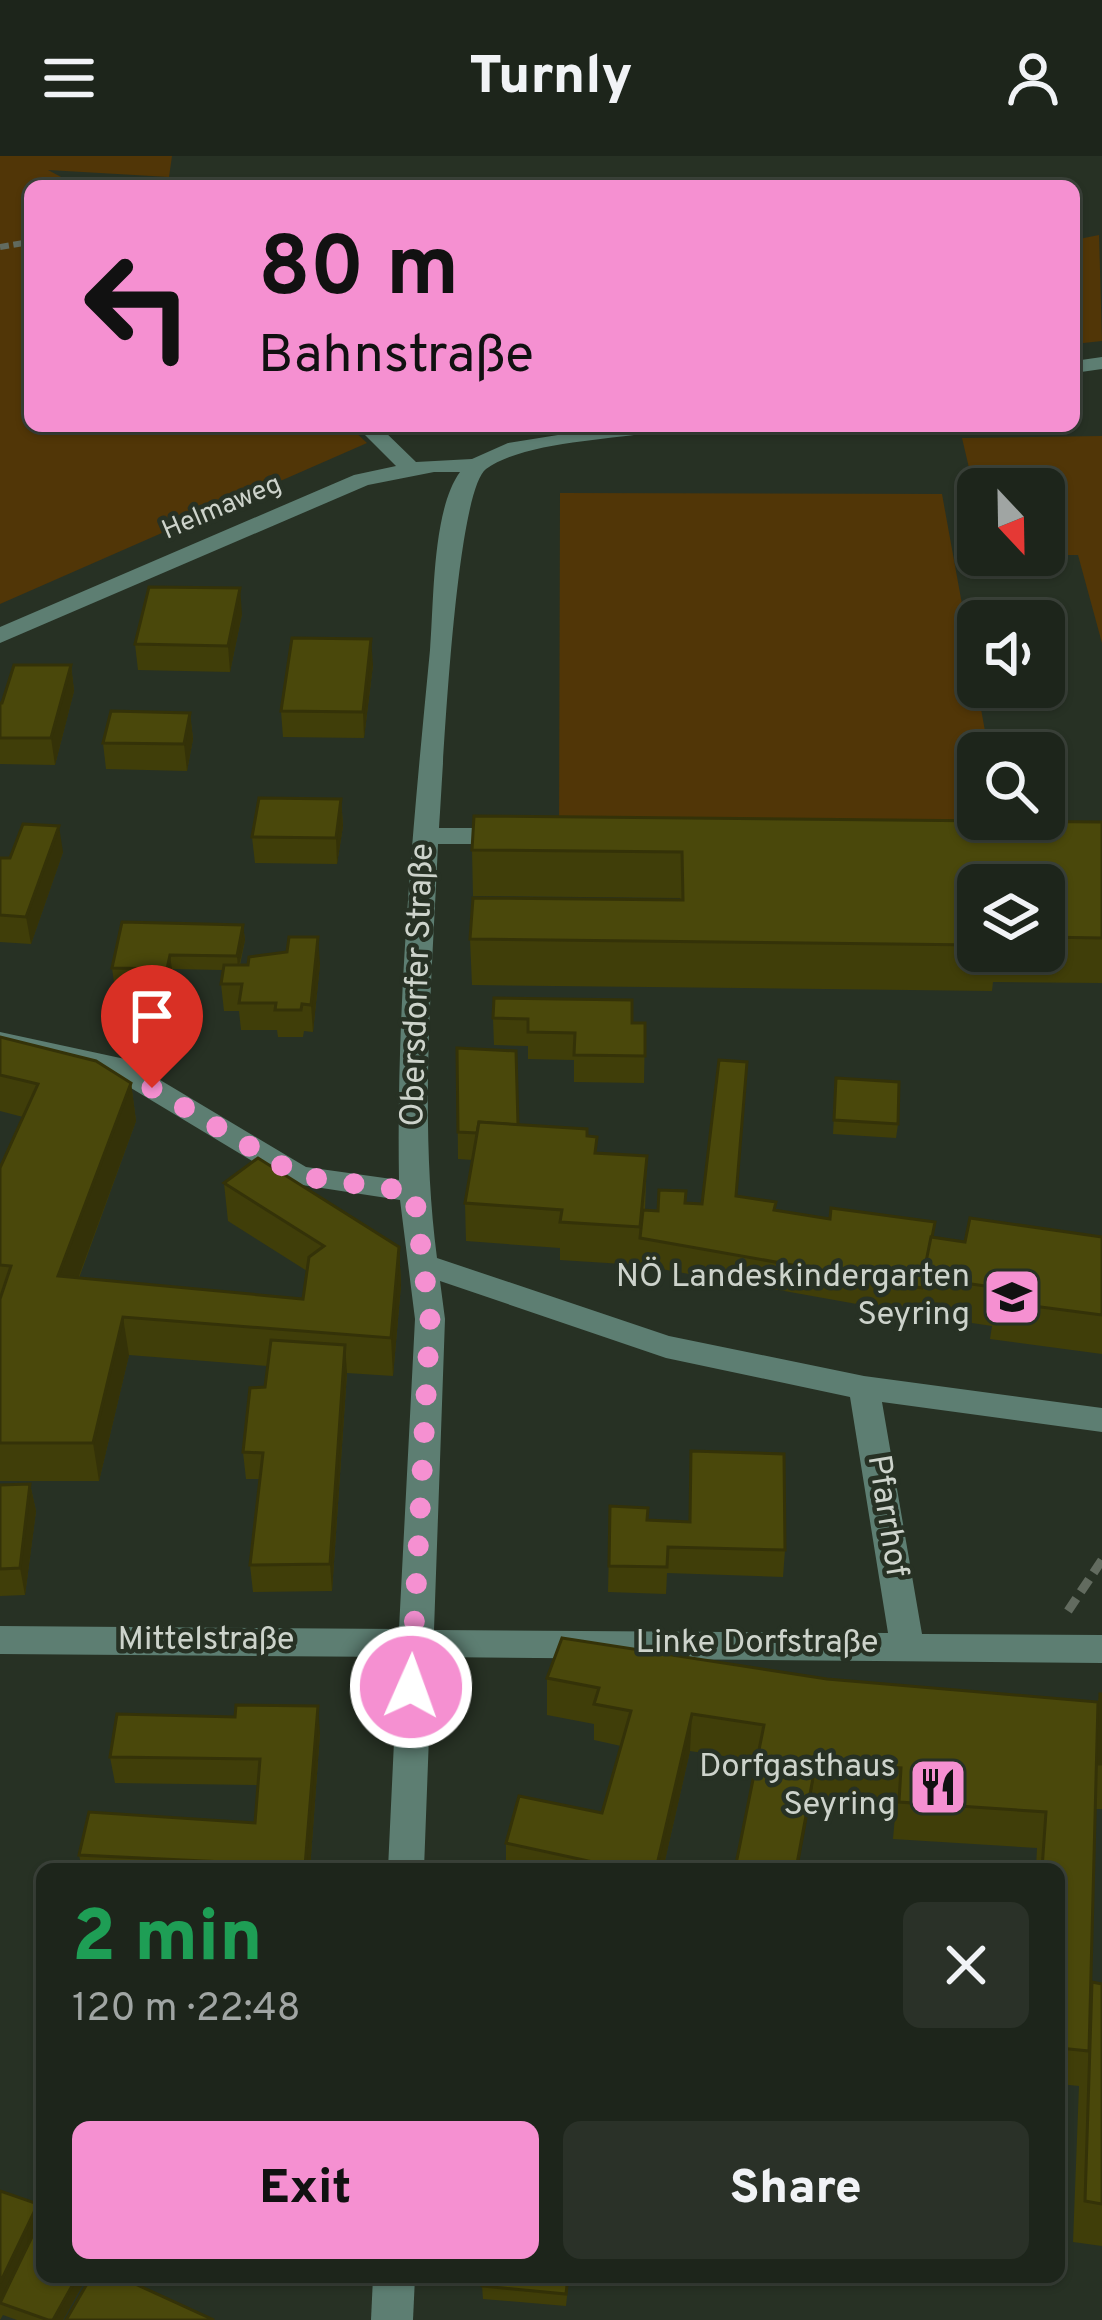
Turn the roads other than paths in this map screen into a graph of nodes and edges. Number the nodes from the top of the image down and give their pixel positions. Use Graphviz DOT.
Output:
graph roads {
  1 [pos="373,432"];
  2 [pos="617,432"];
  3 [pos="476,466"];
  4 [pos="410,469"];
  5 [pos="0,636"];
  6 [pos="425,836"];
  7 [pos="542,836"];
  8 [pos="0,1042"];
  9 [pos="414,1192"];
  10 [pos="423,1264"];
  11 [pos="864,1388"];
  12 [pos="1102,1420"];
  13 [pos="0,1640"];
  14 [pos="412,1642"];
  15 [pos="907,1644"];
  16 [pos="1102,1648"];
  17 [pos="406,1863"];
  18 [pos="394,2283"];
  19 [pos="392,2320"];
  1 -- 4 [label="street"];
  2 -- 3 [label="street, Helmaweg"];
  3 -- 4 [label="street, Helmaweg"];
  3 -- 6 [label="street, Obersdorfer Straße"];
  4 -- 5 [label="street, Helmaweg"];
  6 -- 7 [label="street"];
  6 -- 9 [label="street, Obersdorfer Straße"];
  8 -- 9 [label="street"];
  9 -- 10 [label="street, Obersdorfer Straße"];
  10 -- 11 [label="street"];
  10 -- 14 [label="street, Obersdorfer Straße"];
  11 -- 12 [label="street"];
  11 -- 15 [label="street, Pfarrhof"];
  13 -- 14 [label="street, Mittelstraße"];
  14 -- 15 [label="street, Linke Dorfstraße"];
  14 -- 17 [label="street, Obersdorfer Straße"];
  15 -- 16 [label="street, Linke Dorfstraße"];
  18 -- 19 [label="street"];
}
